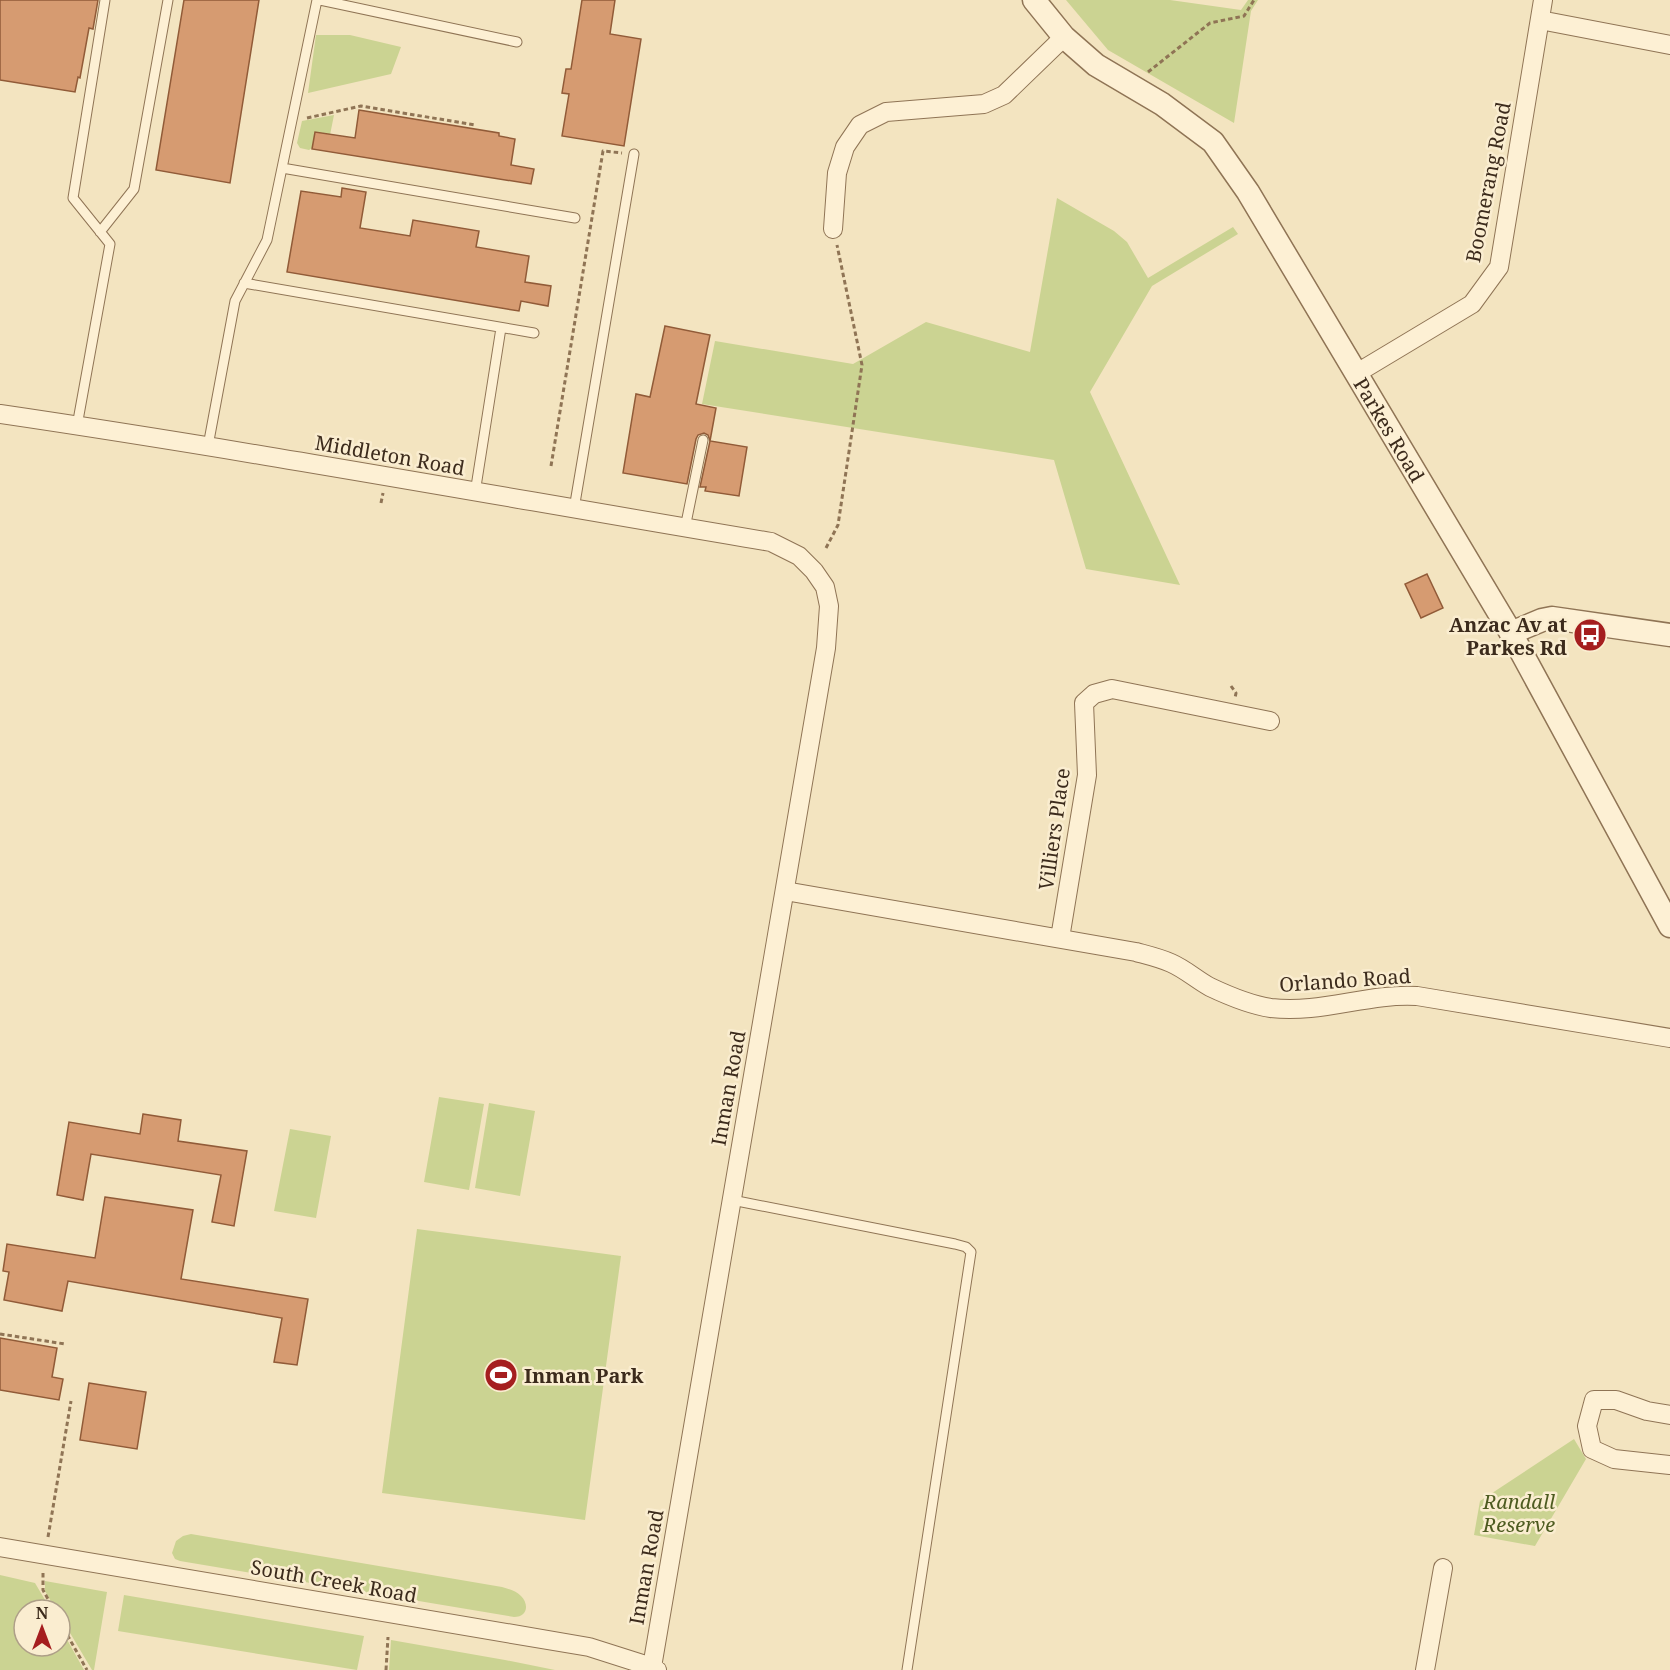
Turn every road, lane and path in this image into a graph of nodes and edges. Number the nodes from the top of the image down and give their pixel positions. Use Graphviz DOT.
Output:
graph roads {
  1 [pos="105,0"];
  2 [pos="168,0"];
  3 [pos="318,0"];
  4 [pos="1034,0"];
  5 [pos="1254,0"];
  6 [pos="1543,0"];
  7 [pos="1540,20"];
  8 [pos="1064,37"];
  9 [pos="517,42"];
  10 [pos="1670,45"];
  11 [pos="1142,77"];
  12 [pos="299,120"];
  13 [pos="475,125"];
  14 [pos="631,152"];
  15 [pos="282,168"];
  16 [pos="575,218"];
  17 [pos="833,229"];
  18 [pos="100,232"];
  19 [pos="244,283"];
  20 [pos="501,328"];
  21 [pos="534,333"];
  22 [pos="1357,373"];
  23 [pos="0,414"];
  24 [pos="77,426"];
  25 [pos="703,440"];
  26 [pos="208,446"];
  27 [pos="551,466"];
  28 [pos="384,489"];
  29 [pos="475,493"];
  30 [pos="381,503"];
  31 [pos="574,509"];
  32 [pos="685,528"];
  33 [pos="771,542"];
  34 [pos="826,548"];
  35 [pos="1511,633"];
  36 [pos="1670,635"];
  37 [pos="1231,687"];
  38 [pos="1236,693"];
  39 [pos="1270,721"];
  40 [pos="785,891"];
  41 [pos="1670,926"];
  42 [pos="1060,938"];
  43 [pos="1670,1038"];
  44 [pos="732,1200"];
  45 [pos="0,1334"];
  46 [pos="65,1344"];
  47 [pos="71,1401"];
  48 [pos="1670,1415"];
  49 [pos="1670,1465"];
  50 [pos="48,1537"];
  51 [pos="0,1547"];
  52 [pos="1443,1568"];
  53 [pos="43,1572"];
  54 [pos="47,1598"];
  55 [pos="388,1637"];
  56 [pos="72,1643"];
  57 [pos="654,1668"];
  58 [pos="87,1670"];
  59 [pos="386,1670"];
  60 [pos="907,1670"];
  61 [pos="1425,1670"];
  1 -- 18 [label="lane"];
  2 -- 18 [label="lane"];
  3 -- 9 [label="lane"];
  3 -- 15 [label="lane"];
  4 -- 8 [label="street, Parkes Road"];
  5 -- 11 [label="path"];
  6 -- 7 [label="street, Boomerang Road"];
  7 -- 10 [label="street"];
  7 -- 22 [label="street, Boomerang Road"];
  8 -- 17 [label="street"];
  8 -- 22 [label="street, Parkes Road"];
  12 -- 13 [label="path"];
  14 -- 27 [label="path"];
  14 -- 31 [label="lane"];
  15 -- 16 [label="lane"];
  15 -- 19 [label="lane"];
  17 -- 34 [label="path"];
  18 -- 24 [label="lane"];
  19 -- 20 [label="lane"];
  19 -- 26 [label="lane"];
  20 -- 21 [label="lane"];
  20 -- 29 [label="lane"];
  22 -- 35 [label="street, Parkes Road"];
  23 -- 24 [label="street, Middleton Road"];
  24 -- 26 [label="street, Middleton Road"];
  25 -- 32 [label="lane"];
  26 -- 29 [label="street, Middleton Road"];
  28 -- 30 [label="path"];
  29 -- 31 [label="street, Middleton Road"];
  31 -- 32 [label="street, Middleton Road"];
  32 -- 33 [label="street, Middleton Road"];
  33 -- 40 [label="street, Inman Road"];
  35 -- 36 [label="street"];
  35 -- 41 [label="street, Parkes Road"];
  37 -- 38 [label="path"];
  39 -- 42 [label="street, Villiers Place"];
  40 -- 42 [label="street, Orlando Road"];
  40 -- 44 [label="street, Inman Road"];
  42 -- 43 [label="street, Orlando Road"];
  44 -- 57 [label="street, Inman Road"];
  44 -- 60 [label="lane"];
  45 -- 46 [label="path"];
  47 -- 50 [label="path"];
  48 -- 49 [label="street"];
  51 -- 57 [label="street, South Creek Road"];
  52 -- 61 [label="street"];
  53 -- 54 [label="path"];
  55 -- 59 [label="path"];
  56 -- 58 [label="path"];
}
